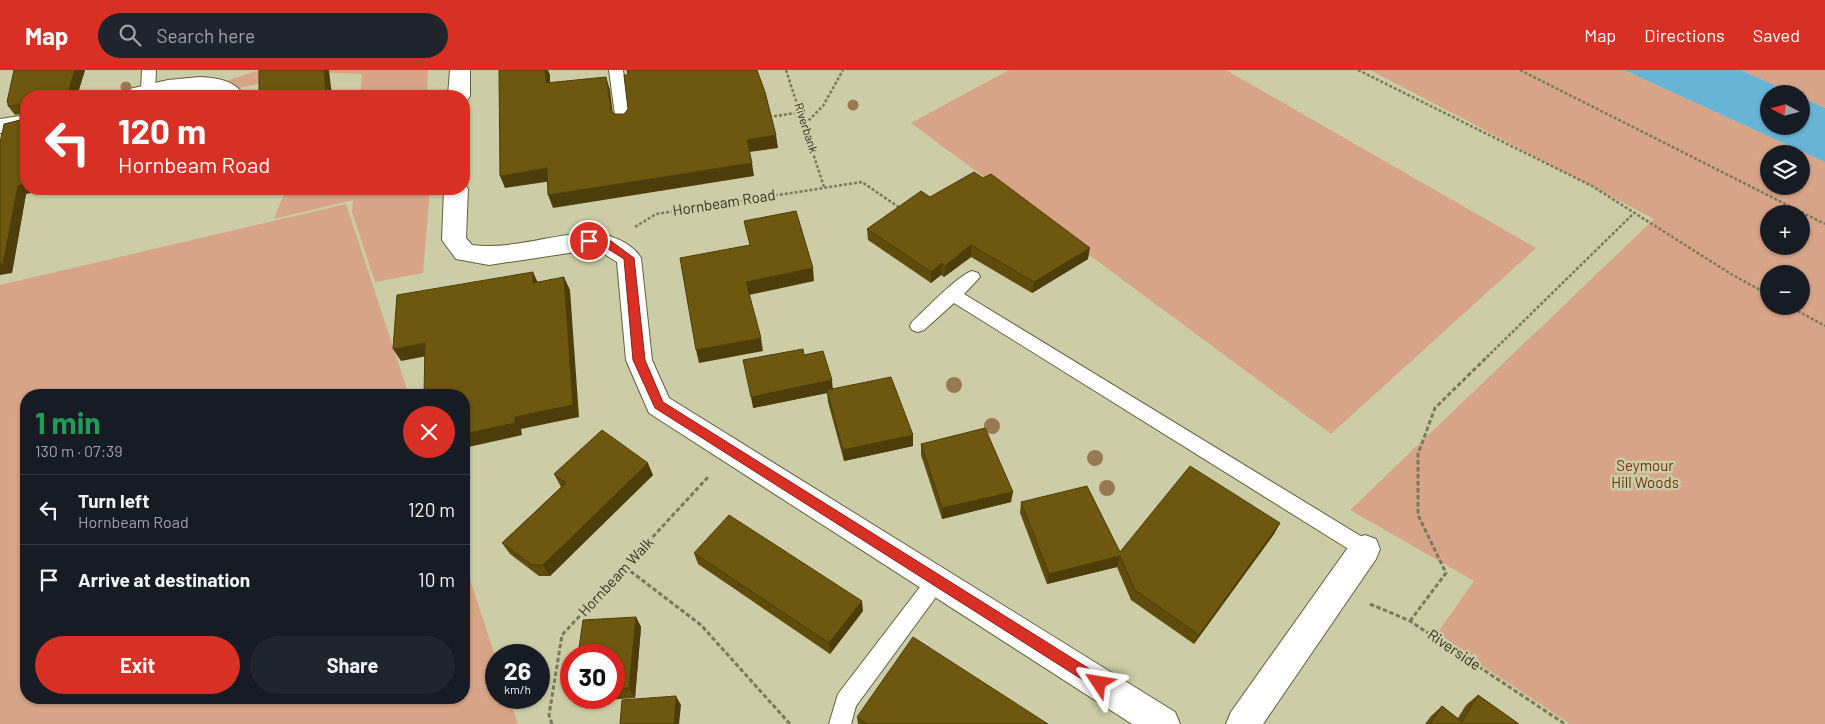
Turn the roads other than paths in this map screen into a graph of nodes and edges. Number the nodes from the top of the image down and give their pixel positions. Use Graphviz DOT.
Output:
graph roads {
  1 [pos="149,70"];
  2 [pos="460,70"];
  3 [pos="616,70"];
  4 [pos="141,90"];
  5 [pos="156,90"];
  6 [pos="226,90"];
  7 [pos="460,90"];
  8 [pos="623,122"];
  9 [pos="20,123"];
  10 [pos="0,126"];
  11 [pos="456,195"];
  12 [pos="972,277"];
  13 [pos="952,294"];
  14 [pos="918,326"];
  15 [pos="1365,549"];
  16 [pos="937,580"];
  17 [pos="840,724"];
  18 [pos="1163,724"];
  19 [pos="1242,724"];
  1 -- 4 [label="lane"];
  2 -- 7 [label="street"];
  3 -- 8 [label="lane"];
  5 -- 6 [label="street"];
  9 -- 10 [label="street"];
  11 -- 16 [label="street"];
  12 -- 13 [label="lane"];
  13 -- 14 [label="lane"];
  13 -- 15 [label="lane"];
  15 -- 19 [label="street"];
  16 -- 17 [label="lane"];
  16 -- 18 [label="street"];
}
